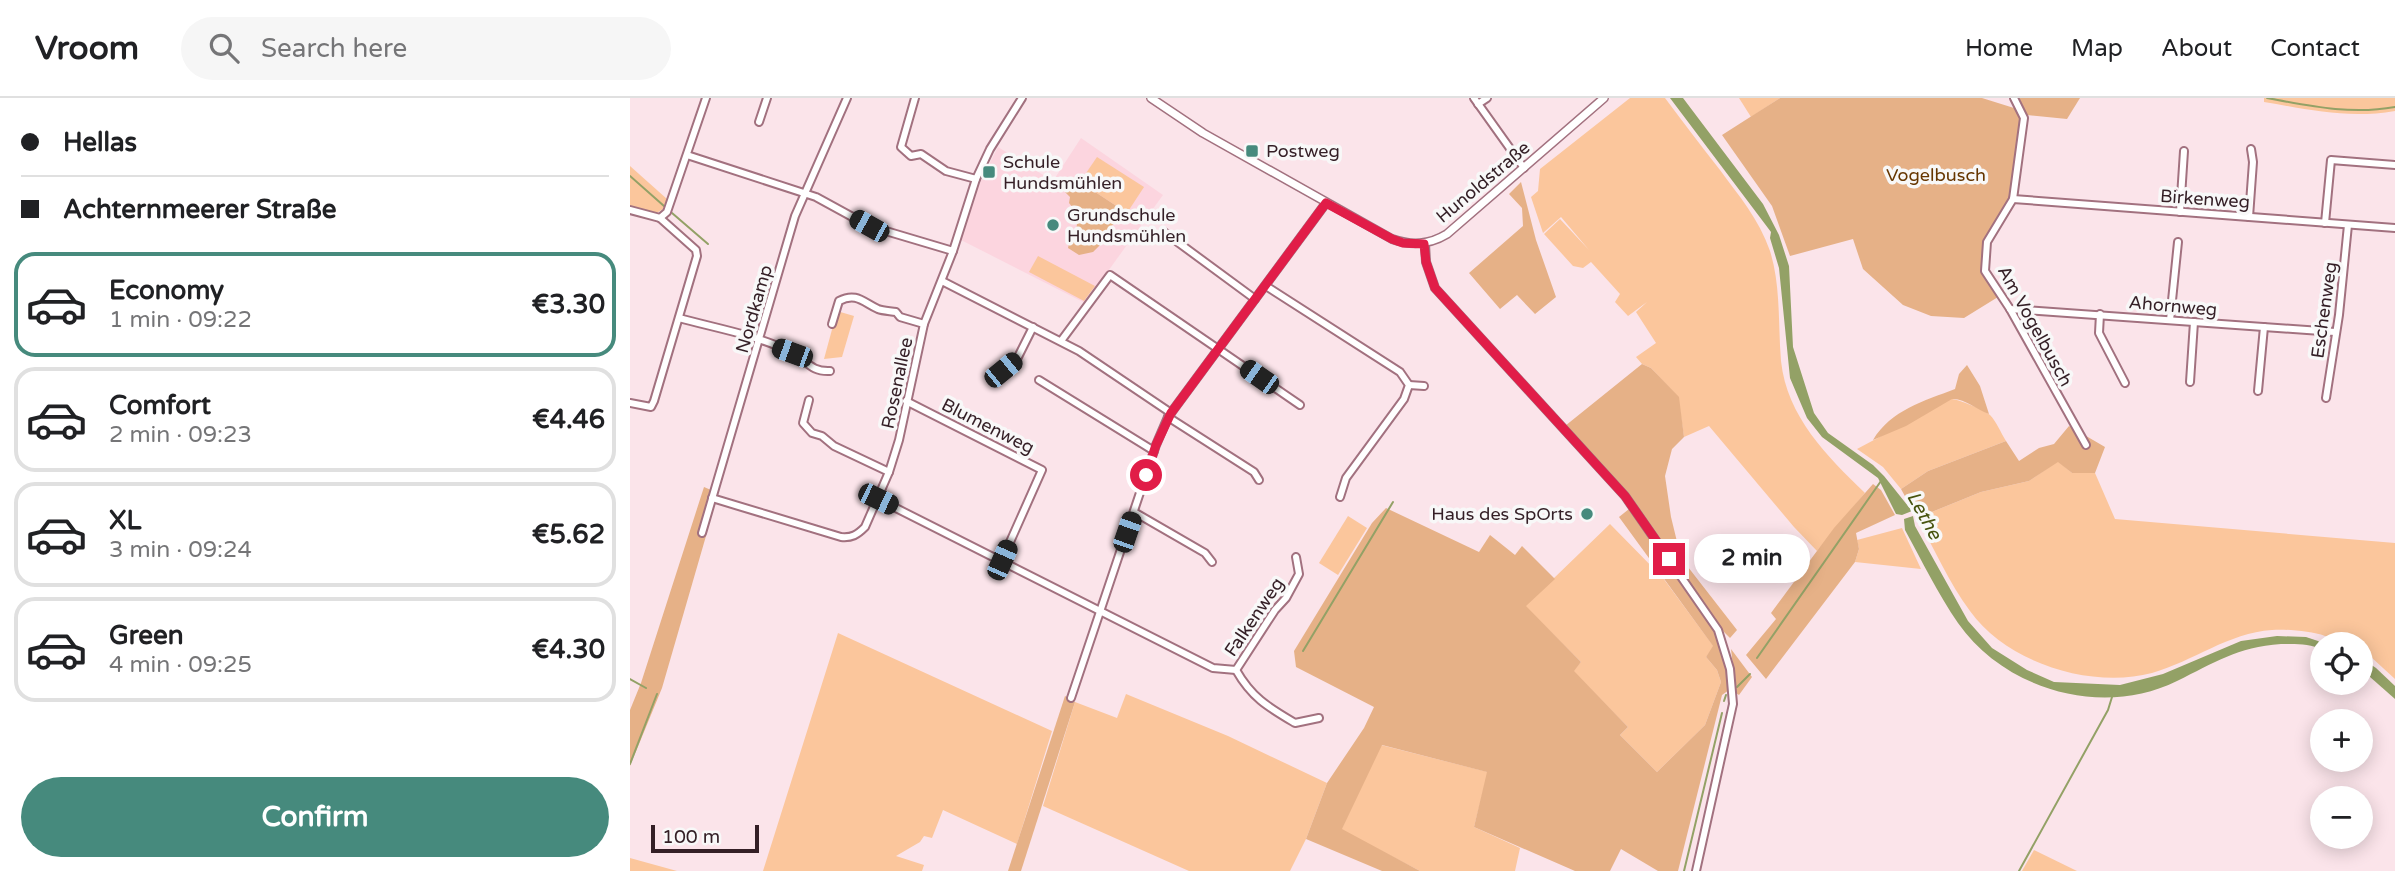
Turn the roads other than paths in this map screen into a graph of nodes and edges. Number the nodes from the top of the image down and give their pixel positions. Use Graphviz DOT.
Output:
graph roads {
  1 [pos="706,98"];
  2 [pos="767,98"];
  3 [pos="847,98"];
  4 [pos="915,98"];
  5 [pos="1022,98"];
  6 [pos="1151,98"];
  7 [pos="1487,98"];
  8 [pos="1604,98"];
  9 [pos="2014,98"];
  10 [pos="1476,101"];
  11 [pos="759,122"];
  12 [pos="2251,149"];
  13 [pos="2184,150"];
  14 [pos="687,155"];
  15 [pos="2395,165"];
  16 [pos="1524,169"];
  17 [pos="976,178"];
  18 [pos="805,193"];
  19 [pos="2013,199"];
  20 [pos="1326,203"];
  21 [pos="630,210"];
  22 [pos="2180,212"];
  23 [pos="2249,216"];
  24 [pos="660,218"];
  25 [pos="2325,223"];
  26 [pos="2348,225"];
  27 [pos="2395,228"];
  28 [pos="1164,232"];
  29 [pos="2178,242"];
  30 [pos="1424,244"];
  31 [pos="953,251"];
  32 [pos="942,281"];
  33 [pos="1266,286"];
  34 [pos="1255,299"];
  35 [pos="2010,309"];
  36 [pos="2101,314"];
  37 [pos="679,318"];
  38 [pos="2170,320"];
  39 [pos="2194,322"];
  40 [pos="832,324"];
  41 [pos="924,324"];
  42 [pos="1033,327"];
  43 [pos="2264,327"];
  44 [pos="2334,332"];
  45 [pos="759,341"];
  46 [pos="1061,341"];
  47 [pos="1219,348"];
  48 [pos="1003,370"];
  49 [pos="830,371"];
  50 [pos="1039,380"];
  51 [pos="2190,382"];
  52 [pos="2124,383"];
  53 [pos="1409,385"];
  54 [pos="1424,386"];
  55 [pos="2258,391"];
  56 [pos="2326,398"];
  57 [pos="809,400"];
  58 [pos="906,401"];
  59 [pos="630,403"];
  60 [pos="1300,405"];
  61 [pos="1170,415"];
  62 [pos="2086,445"];
  63 [pos="1154,451"];
  64 [pos="889,472"];
  65 [pos="1259,480"];
  66 [pos="1340,497"];
  67 [pos="712,498"];
  68 [pos="878,499"];
  69 [pos="1134,512"];
  70 [pos="702,533"];
  71 [pos="1296,557"];
  72 [pos="1002,560"];
  73 [pos="1212,562"];
  74 [pos="1100,610"];
  75 [pos="1236,670"];
  76 [pos="1071,698"];
  77 [pos="1319,718"];
  78 [pos="1696,871"];
  1 -- 14 [label="street"];
  2 -- 11 [label="street"];
  3 -- 18 [label="street, Nordkamp"];
  4 -- 17 [label="street"];
  5 -- 17 [label="street, Rosenallee"];
  6 -- 20 [label="street"];
  7 -- 10 [label="street"];
  8 -- 16 [label="street, Hunoldstraße"];
  9 -- 19 [label="street, Am Vogelbusch"];
  10 -- 16 [label="street"];
  12 -- 23 [label="street"];
  13 -- 22 [label="street"];
  14 -- 18 [label="street"];
  14 -- 24 [label="street"];
  15 -- 25 [label="street"];
  16 -- 30 [label="street, Hunoldstraße"];
  17 -- 31 [label="street, Rosenallee"];
  18 -- 31 [label="street"];
  18 -- 45 [label="street, Nordkamp"];
  19 -- 22 [label="street, Birkenweg"];
  19 -- 35 [label="street, Am Vogelbusch"];
  20 -- 30 [label="street"];
  20 -- 33 [label="street"];
  21 -- 24 [label="street"];
  22 -- 23 [label="street, Birkenweg"];
  23 -- 25 [label="street, Birkenweg"];
  24 -- 37 [label="street"];
  25 -- 26 [label="street, Birkenweg"];
  26 -- 27 [label="street, Birkenweg"];
  26 -- 44 [label="street, Eschenweg"];
  28 -- 34 [label="street"];
  29 -- 38 [label="street"];
  30 -- 78 [label="street"];
  31 -- 32 [label="street, Rosenallee"];
  32 -- 41 [label="street, Rosenallee"];
  32 -- 42 [label="street"];
  33 -- 34 [label="street"];
  33 -- 53 [label="street"];
  34 -- 47 [label="street"];
  35 -- 36 [label="street, Ahornweg"];
  35 -- 62 [label="street, Am Vogelbusch"];
  36 -- 38 [label="street, Ahornweg"];
  36 -- 52 [label="street"];
  37 -- 45 [label="street"];
  37 -- 59 [label="street"];
  38 -- 39 [label="street, Ahornweg"];
  39 -- 43 [label="street, Ahornweg"];
  39 -- 51 [label="street"];
  40 -- 41 [label="street"];
  41 -- 58 [label="street, Rosenallee"];
  42 -- 46 [label="street"];
  42 -- 48 [label="street"];
  43 -- 44 [label="street, Ahornweg"];
  43 -- 55 [label="street"];
  44 -- 56 [label="street, Eschenweg"];
  45 -- 49 [label="street"];
  45 -- 67 [label="street, Nordkamp"];
  46 -- 47 [label="street"];
  46 -- 61 [label="street"];
  47 -- 60 [label="street"];
  47 -- 61 [label="street"];
  50 -- 63 [label="street"];
  53 -- 54 [label="street"];
  53 -- 66 [label="street"];
  57 -- 64 [label="street"];
  58 -- 64 [label="street, Rosenallee"];
  58 -- 72 [label="street, Blumenweg"];
  61 -- 63 [label="street"];
  61 -- 65 [label="street"];
  63 -- 69 [label="street"];
  64 -- 68 [label="street, Rosenallee"];
  67 -- 68 [label="street, Rosenallee"];
  67 -- 70 [label="street, Nordkamp"];
  68 -- 72 [label="street, Falkenweg"];
  69 -- 73 [label="street"];
  69 -- 74 [label="street"];
  71 -- 75 [label="street, Falkenweg"];
  72 -- 74 [label="street, Falkenweg"];
  74 -- 75 [label="street, Falkenweg"];
  74 -- 76 [label="street"];
  75 -- 77 [label="street"];
}
